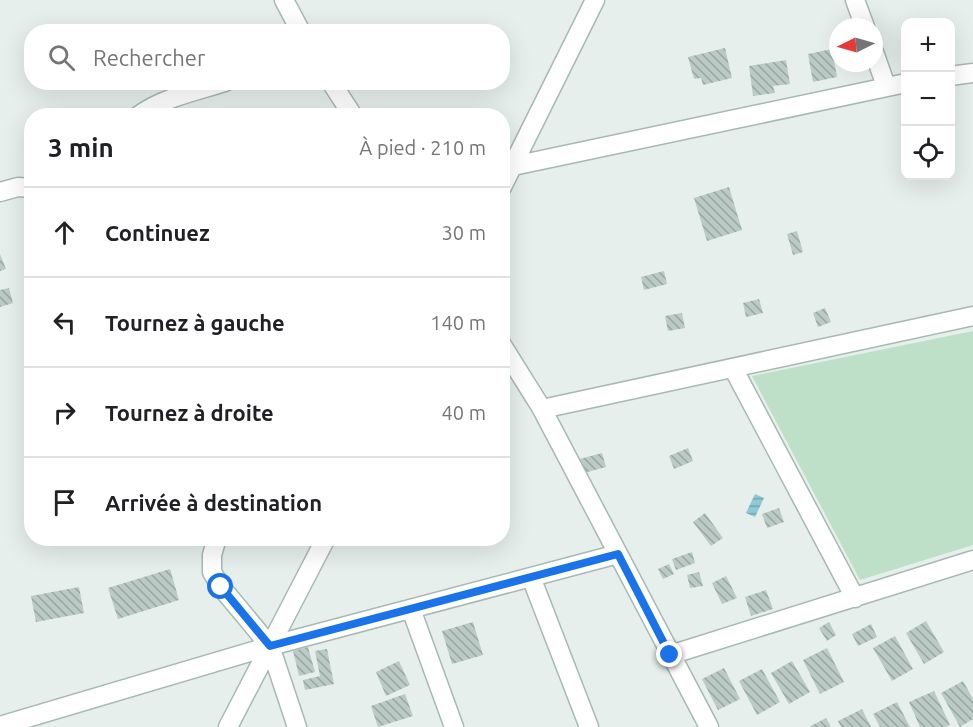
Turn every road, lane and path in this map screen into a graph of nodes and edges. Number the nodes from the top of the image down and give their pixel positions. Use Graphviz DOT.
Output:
graph roads {
  1 [pos="284,0"];
  2 [pos="595,0"];
  3 [pos="855,0"];
  4 [pos="862,18"];
  5 [pos="297,24"];
  6 [pos="881,72"];
  7 [pos="973,73"];
  8 [pos="955,75"];
  9 [pos="901,84"];
  10 [pos="886,86"];
  11 [pos="197,90"];
  12 [pos="336,90"];
  13 [pos="149,108"];
  14 [pos="348,108"];
  15 [pos="513,166"];
  16 [pos="510,172"];
  17 [pos="24,187"];
  18 [pos="0,192"];
  19 [pos="973,316"];
  20 [pos="510,358"];
  21 [pos="733,368"];
  22 [pos="542,409"];
  23 [pos="215,546"];
  24 [pos="322,546"];
  25 [pos="618,554"];
  26 [pos="973,560"];
  27 [pos="531,577"];
  28 [pos="855,598"];
  29 [pos="411,609"];
  30 [pos="270,646"];
  31 [pos="670,655"];
  32 [pos="0,726"];
  33 [pos="228,727"];
  34 [pos="297,727"];
  35 [pos="454,727"];
  36 [pos="589,727"];
  37 [pos="710,727"];
  1 -- 5 [label="street"];
  2 -- 15 [label="street"];
  3 -- 4 [label="street"];
  6 -- 10 [label="street"];
  7 -- 8 [label="street"];
  9 -- 10 [label="street"];
  10 -- 15 [label="street"];
  11 -- 13 [label="street"];
  12 -- 14 [label="street"];
  15 -- 16 [label="street"];
  17 -- 18 [label="street"];
  19 -- 21 [label="street"];
  20 -- 22 [label="street"];
  21 -- 22 [label="street"];
  21 -- 28 [label="street"];
  22 -- 25 [label="street"];
  23 -- 30 [label="street"];
  24 -- 30 [label="street"];
  25 -- 27 [label="street"];
  25 -- 31 [label="street"];
  26 -- 28 [label="street"];
  27 -- 29 [label="street"];
  27 -- 36 [label="street"];
  28 -- 31 [label="street"];
  29 -- 30 [label="street"];
  29 -- 35 [label="street"];
  30 -- 32 [label="street"];
  30 -- 33 [label="street"];
  30 -- 34 [label="street"];
  31 -- 37 [label="street"];
}
